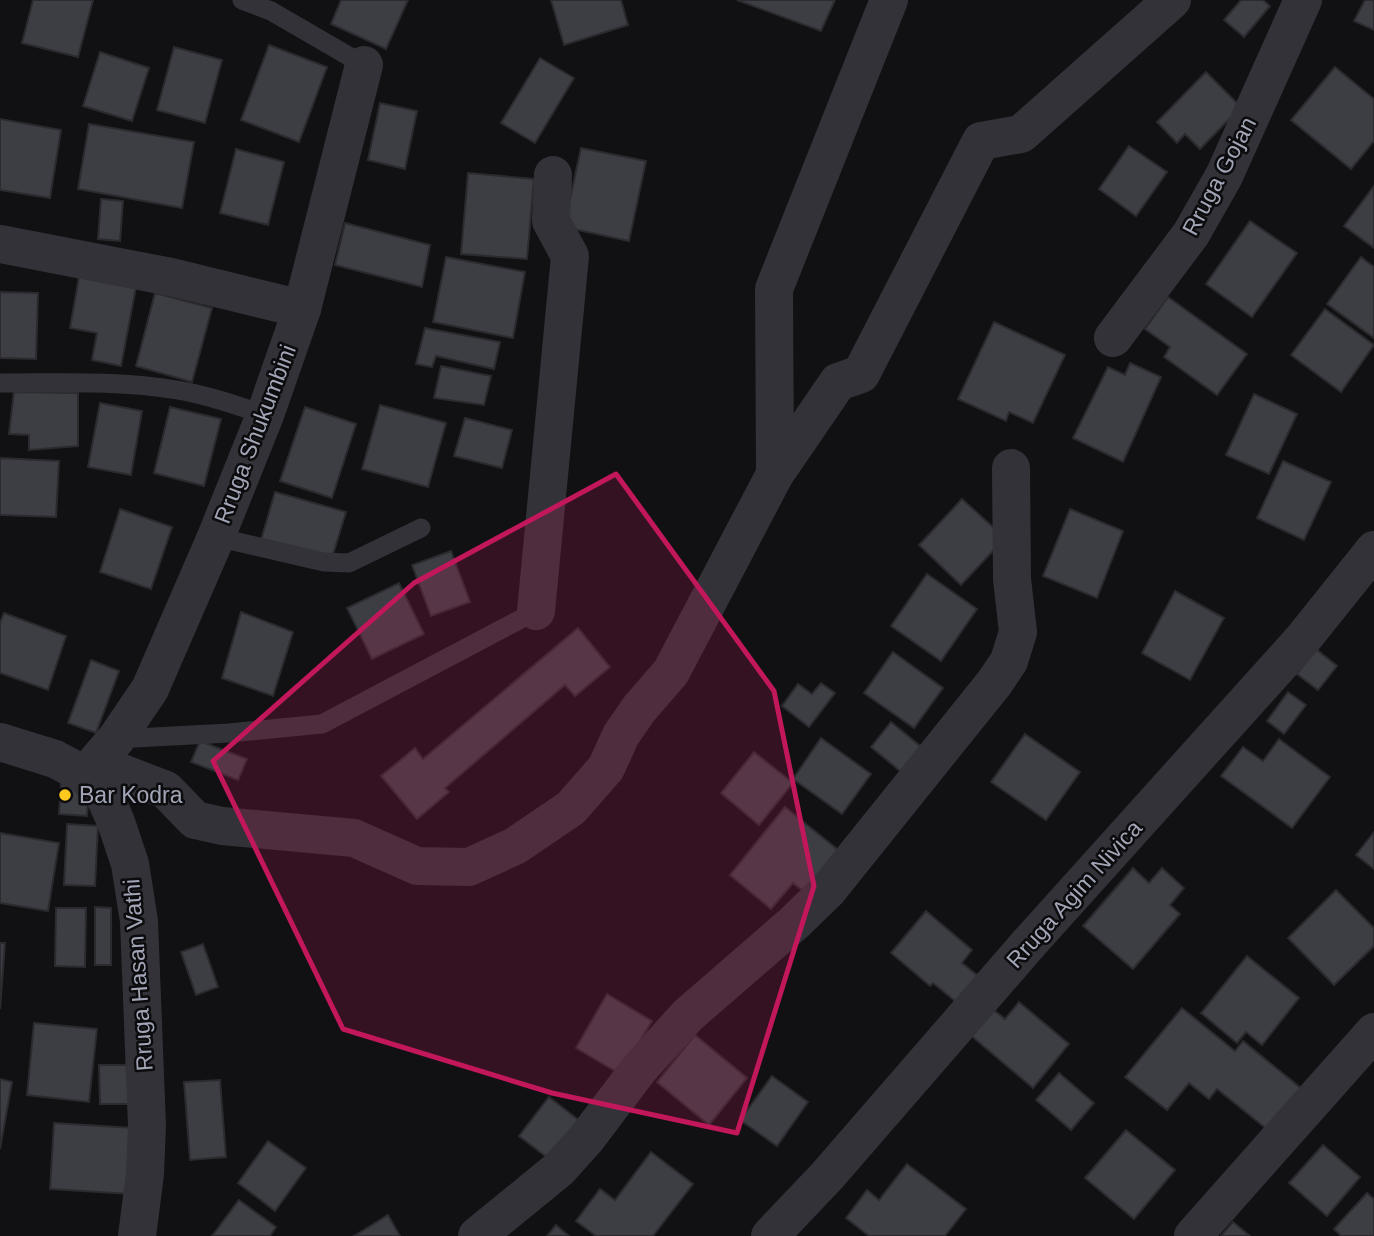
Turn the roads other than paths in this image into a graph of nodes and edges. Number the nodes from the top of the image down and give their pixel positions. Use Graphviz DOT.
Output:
graph roads {
  1 [pos="242,0"];
  2 [pos="889,0"];
  3 [pos="1172,0"];
  4 [pos="1303,0"];
  5 [pos="364,65"];
  6 [pos="553,175"];
  7 [pos="0,244"];
  8 [pos="302,309"];
  9 [pos="1113,338"];
  10 [pos="0,383"];
  11 [pos="265,415"];
  12 [pos="1011,468"];
  13 [pos="775,474"];
  14 [pos="421,528"];
  15 [pos="216,537"];
  16 [pos="1374,550"];
  17 [pos="536,611"];
  18 [pos="0,742"];
  19 [pos="99,759"];
  20 [pos="1374,1032"];
  21 [pos="137,1236"];
  22 [pos="477,1236"];
  23 [pos="770,1236"];
  24 [pos="1193,1236"];
  1 -- 5 [label="lane"];
  2 -- 13 [label="street"];
  3 -- 13 [label="street"];
  4 -- 9 [label="street, Rruga Gojan"];
  5 -- 8 [label="street, Rruga Shukumbini"];
  6 -- 17 [label="street"];
  7 -- 8 [label="street"];
  8 -- 11 [label="street, Rruga Shukumbini"];
  10 -- 11 [label="lane"];
  11 -- 15 [label="street, Rruga Shukumbini"];
  12 -- 22 [label="street"];
  13 -- 19 [label="street"];
  14 -- 15 [label="lane"];
  15 -- 19 [label="street, Rruga Shukumbini"];
  16 -- 23 [label="street, Rruga Agim Nivica"];
  17 -- 19 [label="lane"];
  18 -- 19 [label="street, Rruga Hasan Vathi"];
  19 -- 21 [label="street, Rruga Hasan Vathi"];
  20 -- 24 [label="street"];
}
